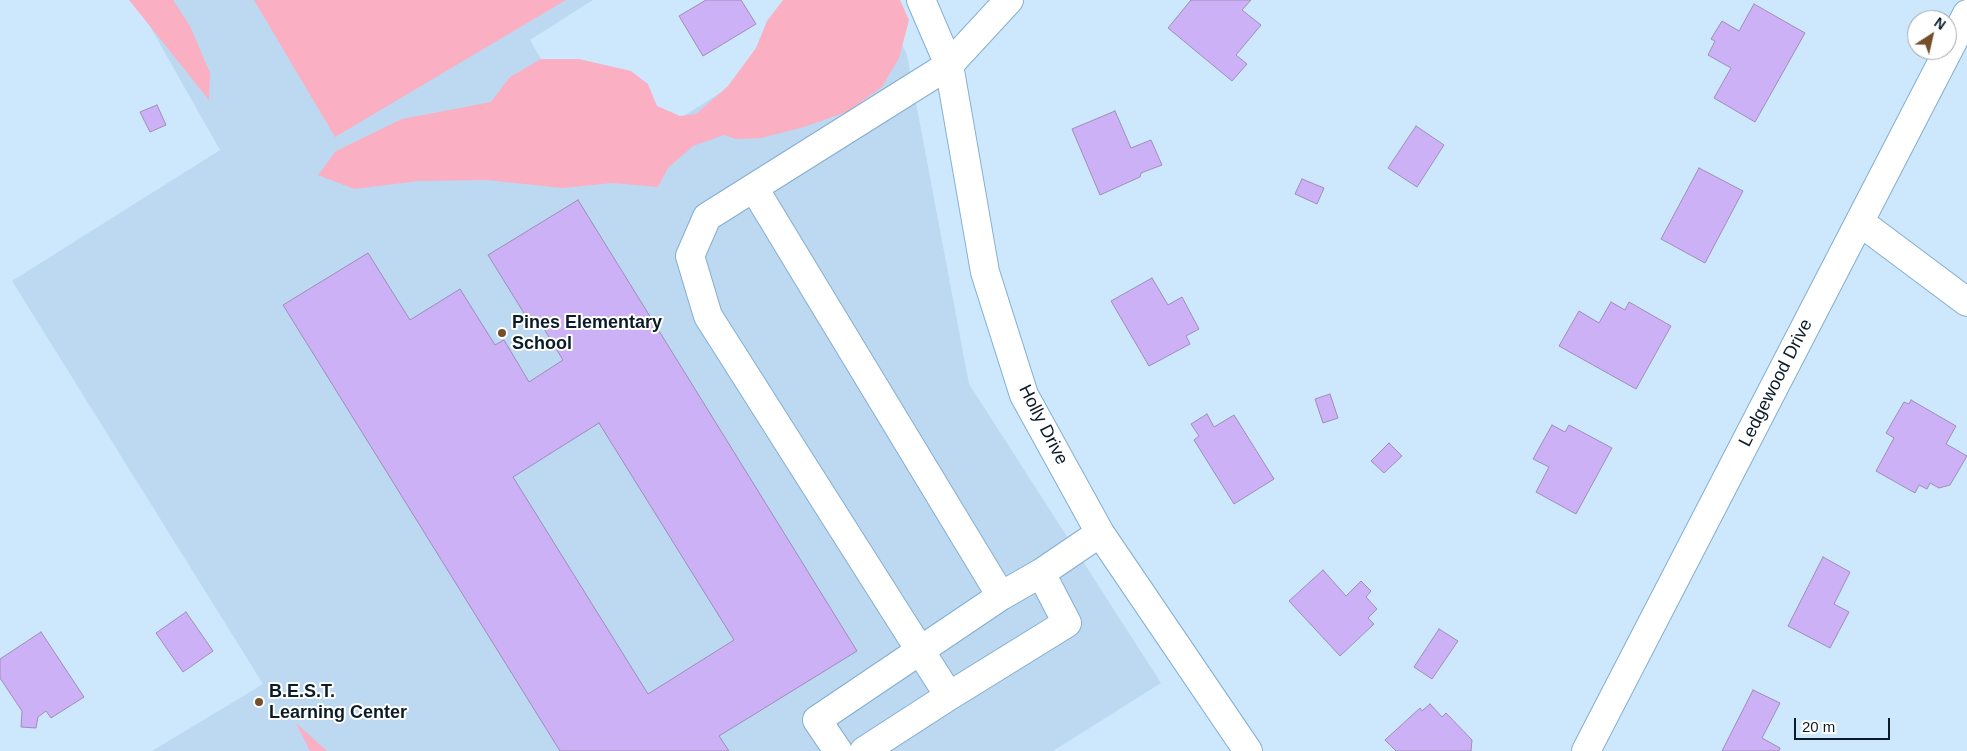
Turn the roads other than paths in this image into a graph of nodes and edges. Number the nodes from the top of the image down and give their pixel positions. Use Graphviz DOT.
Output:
graph roads {
  1 [pos="921,0"];
  2 [pos="1009,0"];
  3 [pos="1967,14"];
  4 [pos="949,64"];
  5 [pos="754,188"];
  6 [pos="1860,222"];
  7 [pos="1967,302"];
  8 [pos="1100,533"];
  9 [pos="1041,573"];
  10 [pos="1001,596"];
  11 [pos="920,650"];
  12 [pos="949,696"];
  13 [pos="838,751"];
  14 [pos="864,751"];
  15 [pos="1248,751"];
  16 [pos="1586,751"];
  1 -- 4 [label="street, Holly Drive"];
  2 -- 4 [label="street"];
  3 -- 6 [label="street, Ledgewood Drive"];
  4 -- 5 [label="street"];
  4 -- 8 [label="street, Holly Drive"];
  5 -- 10 [label="street"];
  5 -- 11 [label="street"];
  6 -- 7 [label="street"];
  6 -- 16 [label="street, Ledgewood Drive"];
  8 -- 9 [label="street"];
  8 -- 15 [label="street, Holly Drive"];
  9 -- 10 [label="street"];
  9 -- 12 [label="street"];
  10 -- 11 [label="street"];
  11 -- 12 [label="street"];
  11 -- 13 [label="street"];
  12 -- 14 [label="street"];
}
